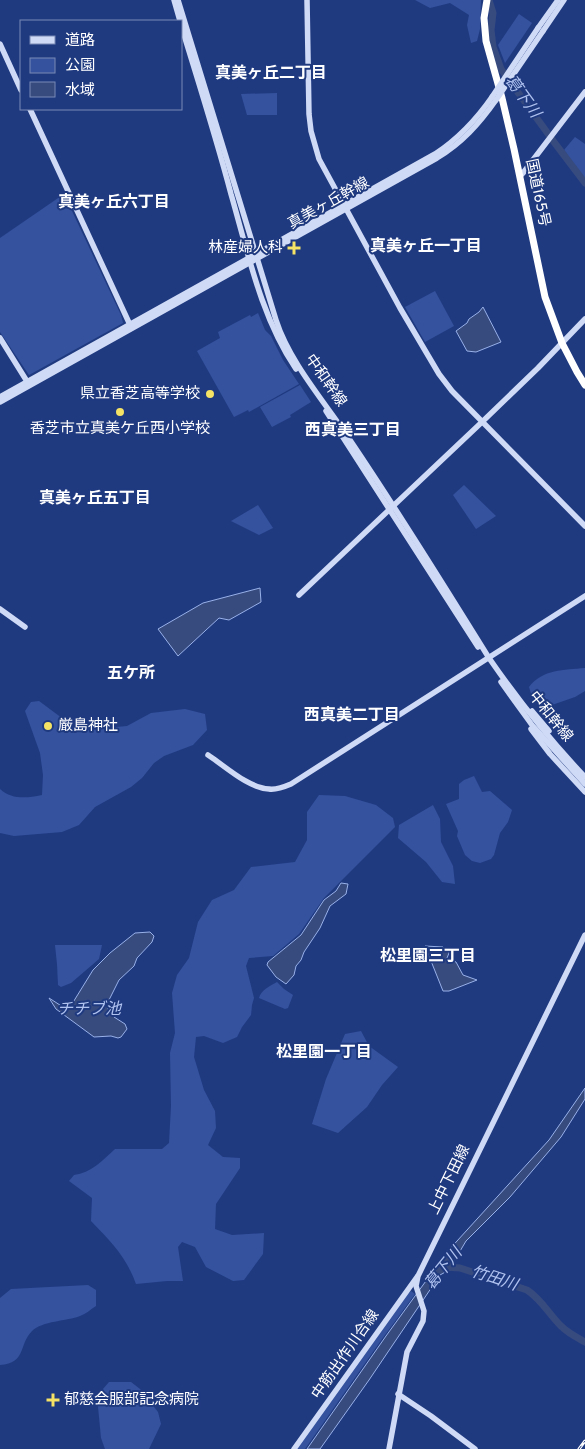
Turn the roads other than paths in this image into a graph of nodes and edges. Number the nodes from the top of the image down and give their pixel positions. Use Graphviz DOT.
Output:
graph roads {
  1 [pos="174,0"];
  2 [pos="178,0"];
  3 [pos="308,0"];
  4 [pos="558,0"];
  5 [pos="564,0"];
  6 [pos="486,2"];
  7 [pos="180,20"];
  8 [pos="182,28"];
  9 [pos="540,30"];
  10 [pos="0,44"];
  11 [pos="20,88"];
  12 [pos="585,92"];
  13 [pos="30,110"];
  14 [pos="520,176"];
  15 [pos="346,207"];
  16 [pos="257,257"];
  17 [pos="250,261"];
  18 [pos="585,319"];
  19 [pos="131,327"];
  20 [pos="0,338"];
  21 [pos="562,343"];
  22 [pos="29,383"];
  23 [pos="585,385"];
  24 [pos="0,397"];
  25 [pos="0,402"];
  26 [pos="482,422"];
  27 [pos="391,508"];
  28 [pos="585,526"];
  29 [pos="299,595"];
  30 [pos="585,596"];
  31 [pos="0,609"];
  32 [pos="25,627"];
  33 [pos="488,659"];
  34 [pos="515,694"];
  35 [pos="515,701"];
  36 [pos="208,755"];
  37 [pos="564,758"];
  38 [pos="585,772"];
  39 [pos="585,777"];
  40 [pos="585,784"];
  41 [pos="585,792"];
  42 [pos="585,935"];
  43 [pos="418,1276"];
  44 [pos="398,1394"];
  45 [pos="294,1449"];
  46 [pos="389,1449"];
  47 [pos="476,1449"];
  1 -- 7 [label="street"];
  2 -- 16 [label="street, 中和幹線"];
  3 -- 15 [label="street"];
  4 -- 9 [label="street"];
  5 -- 9 [label="street"];
  6 -- 14 [label="highway, 国道165号"];
  8 -- 17 [label="street, 中和幹線"];
  9 -- 15 [label="street, 真美ヶ丘幹線, bridge"];
  10 -- 11 [label="street"];
  12 -- 14 [label="street"];
  13 -- 19 [label="street"];
  14 -- 21 [label="highway, 国道165号"];
  15 -- 16 [label="street, 真美ヶ丘幹線"];
  15 -- 26 [label="street"];
  16 -- 17 [label="street, 真美ヶ丘幹線"];
  16 -- 27 [label="street, 中和幹線"];
  17 -- 19 [label="street, 真美ヶ丘幹線"];
  17 -- 27 [label="street, 中和幹線"];
  18 -- 21 [label="street"];
  19 -- 22 [label="street, 真美ヶ丘幹線"];
  20 -- 22 [label="street"];
  21 -- 23 [label="highway, 国道165号"];
  21 -- 26 [label="street"];
  22 -- 24 [label="street"];
  22 -- 25 [label="street"];
  26 -- 27 [label="street"];
  26 -- 28 [label="street"];
  27 -- 29 [label="street"];
  27 -- 33 [label="street, 中和幹線"];
  30 -- 33 [label="street"];
  31 -- 32 [label="street"];
  33 -- 34 [label="street, 中和幹線"];
  33 -- 35 [label="street, 中和幹線"];
  33 -- 36 [label="street"];
  34 -- 37 [label="street, 中和幹線"];
  34 -- 38 [label="street"];
  35 -- 37 [label="street, 中和幹線"];
  35 -- 41 [label="street"];
  37 -- 39 [label="street, 中和幹線"];
  37 -- 40 [label="street, 中和幹線"];
  42 -- 43 [label="street, 上中下田線"];
  43 -- 44 [label="street, 上中下田線"];
  43 -- 45 [label="street, 中筋出作川合線"];
  44 -- 46 [label="street, 上中下田線"];
  44 -- 47 [label="street"];
}
